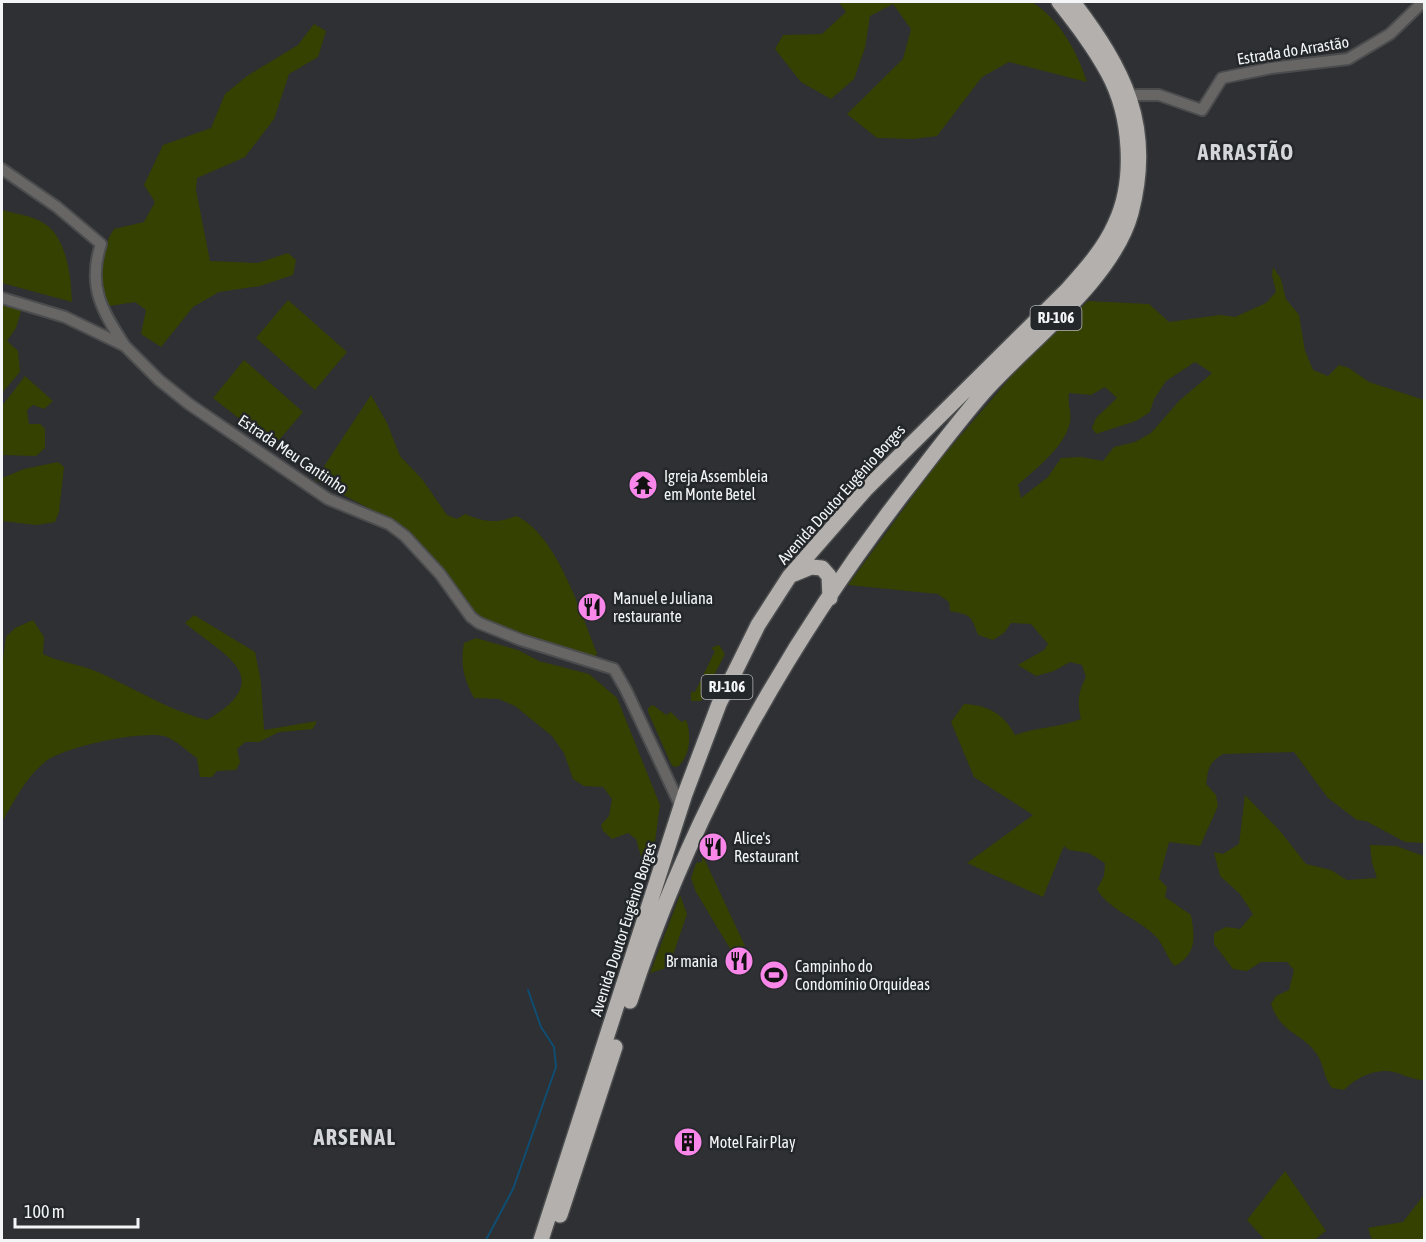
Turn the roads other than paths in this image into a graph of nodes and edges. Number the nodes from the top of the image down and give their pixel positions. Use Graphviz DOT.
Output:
graph roads {
  1 [pos="1059,2"];
  2 [pos="1073,2"];
  3 [pos="1423,2"];
  4 [pos="1130,95"];
  5 [pos="2,168"];
  6 [pos="2,298"];
  7 [pos="125,346"];
  8 [pos="789,577"];
  9 [pos="830,598"];
  10 [pos="681,807"];
  11 [pos="541,1240"];
  12 [pos="551,1240"];
  1 -- 8 [label="highway, Avenida Doutor Eugênio Borges / RJ-106"];
  2 -- 4 [label="highway, Avenida Doutor Eugênio Borges / RJ-106"];
  3 -- 4 [label="street, Estrada do Arrastão"];
  4 -- 9 [label="highway, Avenida Doutor Eugênio Borges / RJ-106"];
  5 -- 7 [label="street"];
  6 -- 7 [label="street, Estrada Meu Cantinho"];
  7 -- 10 [label="street, Estrada Meu Cantinho"];
  8 -- 9 [label="highway"];
  8 -- 10 [label="highway, Avenida Doutor Eugênio Borges / RJ-106"];
  9 -- 12 [label="highway, Avenida Doutor Eugênio Borges / RJ-106"];
  10 -- 11 [label="highway, Avenida Doutor Eugênio Borges / RJ-106"];
}
